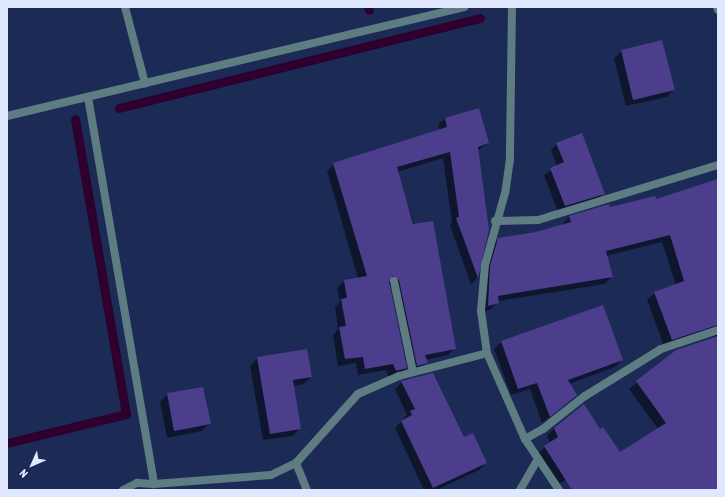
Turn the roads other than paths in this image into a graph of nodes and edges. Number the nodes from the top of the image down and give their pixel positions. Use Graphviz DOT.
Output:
graph roads {
  1 [pos="126,7"];
  2 [pos="464,7"];
  3 [pos="512,7"];
  4 [pos="717,7"];
  5 [pos="718,10"];
  6 [pos="145,83"];
  7 [pos="88,97"];
  8 [pos="7,116"];
  9 [pos="718,165"];
  10 [pos="495,221"];
  11 [pos="394,281"];
  12 [pos="718,330"];
  13 [pos="487,353"];
  14 [pos="413,372"];
  15 [pos="525,439"];
  16 [pos="538,459"];
  17 [pos="296,463"];
  18 [pos="154,484"];
  19 [pos="165,487"];
  20 [pos="123,490"];
  21 [pos="307,490"];
  22 [pos="520,490"];
  23 [pos="559,490"];
  1 -- 6 [label="street"];
  2 -- 6 [label="street"];
  3 -- 10 [label="street"];
  4 -- 5 [label="street"];
  6 -- 7 [label="street"];
  7 -- 8 [label="street"];
  7 -- 18 [label="street"];
  9 -- 10 [label="street"];
  10 -- 13 [label="street"];
  11 -- 14 [label="street"];
  12 -- 15 [label="street"];
  13 -- 14 [label="street"];
  13 -- 15 [label="street"];
  14 -- 17 [label="street"];
  15 -- 16 [label="street"];
  16 -- 22 [label="street"];
  16 -- 23 [label="street"];
  17 -- 19 [label="street"];
  17 -- 21 [label="street"];
  18 -- 19 [label="street"];
  18 -- 20 [label="street"];
}
